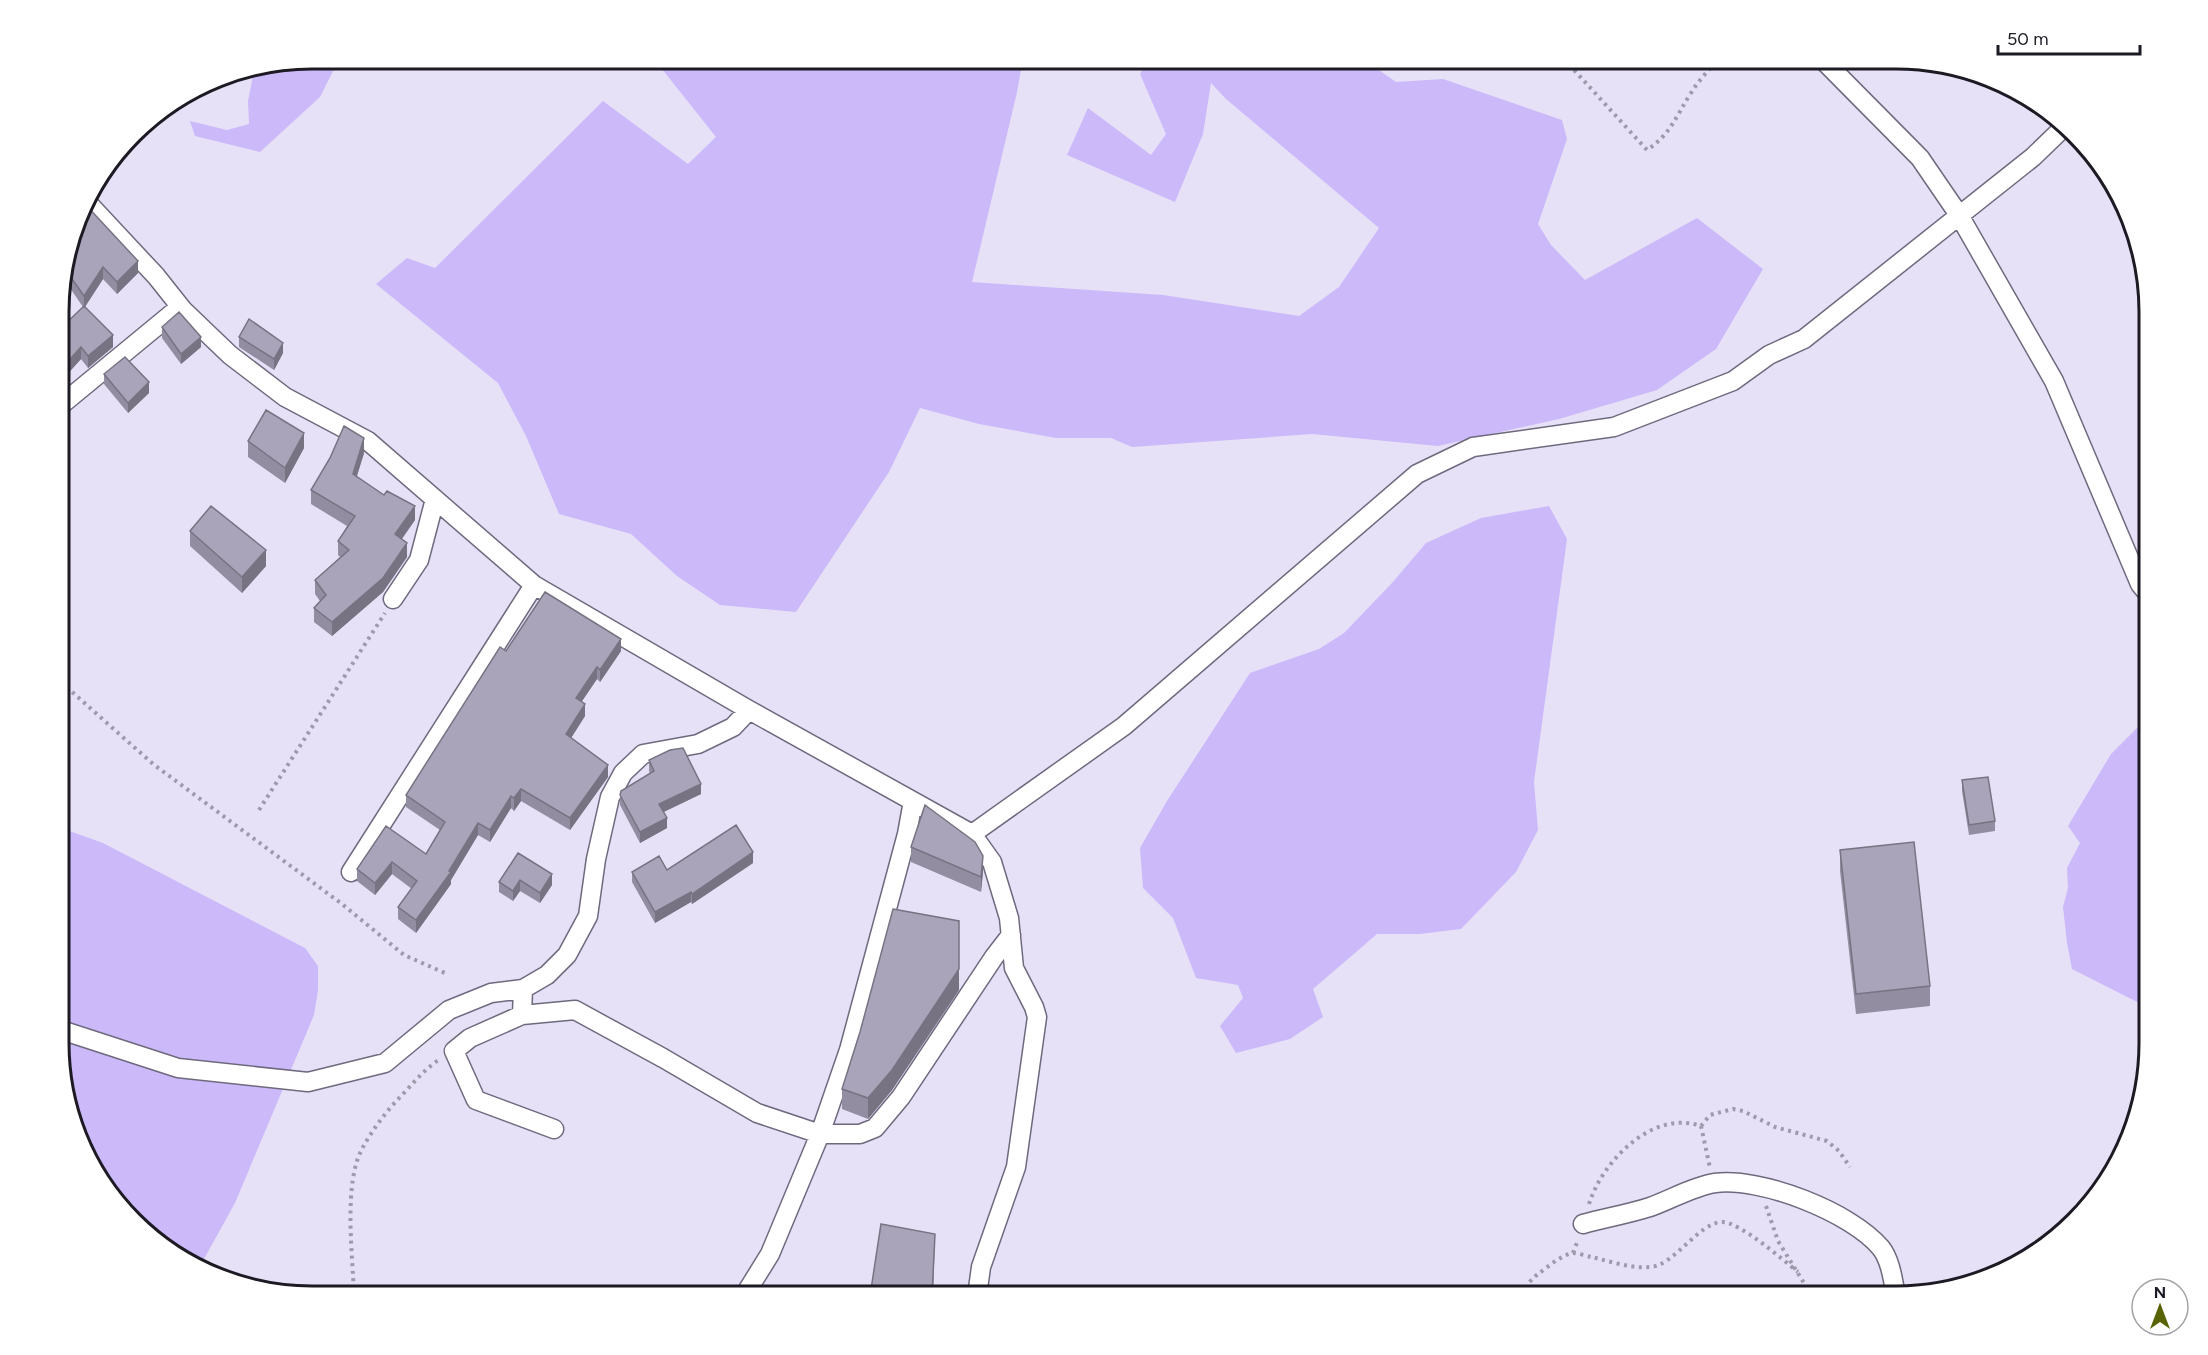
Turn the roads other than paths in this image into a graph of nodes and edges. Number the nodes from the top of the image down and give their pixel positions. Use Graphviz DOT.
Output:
graph roads {
  1 [pos="1833,69"];
  2 [pos="2059,132"];
  3 [pos="93,208"];
  4 [pos="1959,215"];
  5 [pos="180,307"];
  6 [pos="69,398"];
  7 [pos="435,499"];
  8 [pos="2139,582"];
  9 [pos="534,585"];
  10 [pos="393,599"];
  11 [pos="749,710"];
  12 [pos="913,801"];
  13 [pos="972,834"];
  14 [pos="351,872"];
  15 [pos="1011,935"];
  16 [pos="523,989"];
  17 [pos="522,1015"];
  18 [pos="69,1033"];
  19 [pos="554,1129"];
  20 [pos="820,1134"];
  21 [pos="1583,1224"];
  22 [pos="750,1286"];
  23 [pos="978,1286"];
  24 [pos="1894,1286"];
  1 -- 4 [label="street"];
  2 -- 4 [label="street"];
  3 -- 5 [label="street"];
  4 -- 8 [label="street"];
  4 -- 13 [label="street"];
  5 -- 6 [label="street"];
  5 -- 7 [label="street"];
  7 -- 9 [label="street"];
  7 -- 10 [label="street"];
  9 -- 11 [label="street"];
  9 -- 14 [label="street"];
  11 -- 12 [label="street"];
  11 -- 16 [label="street"];
  12 -- 13 [label="street"];
  12 -- 20 [label="street"];
  13 -- 15 [label="street"];
  15 -- 20 [label="street"];
  15 -- 23 [label="street"];
  16 -- 17 [label="street"];
  16 -- 18 [label="street"];
  17 -- 19 [label="street"];
  17 -- 20 [label="street"];
  20 -- 22 [label="street"];
  21 -- 24 [label="street"];
}
